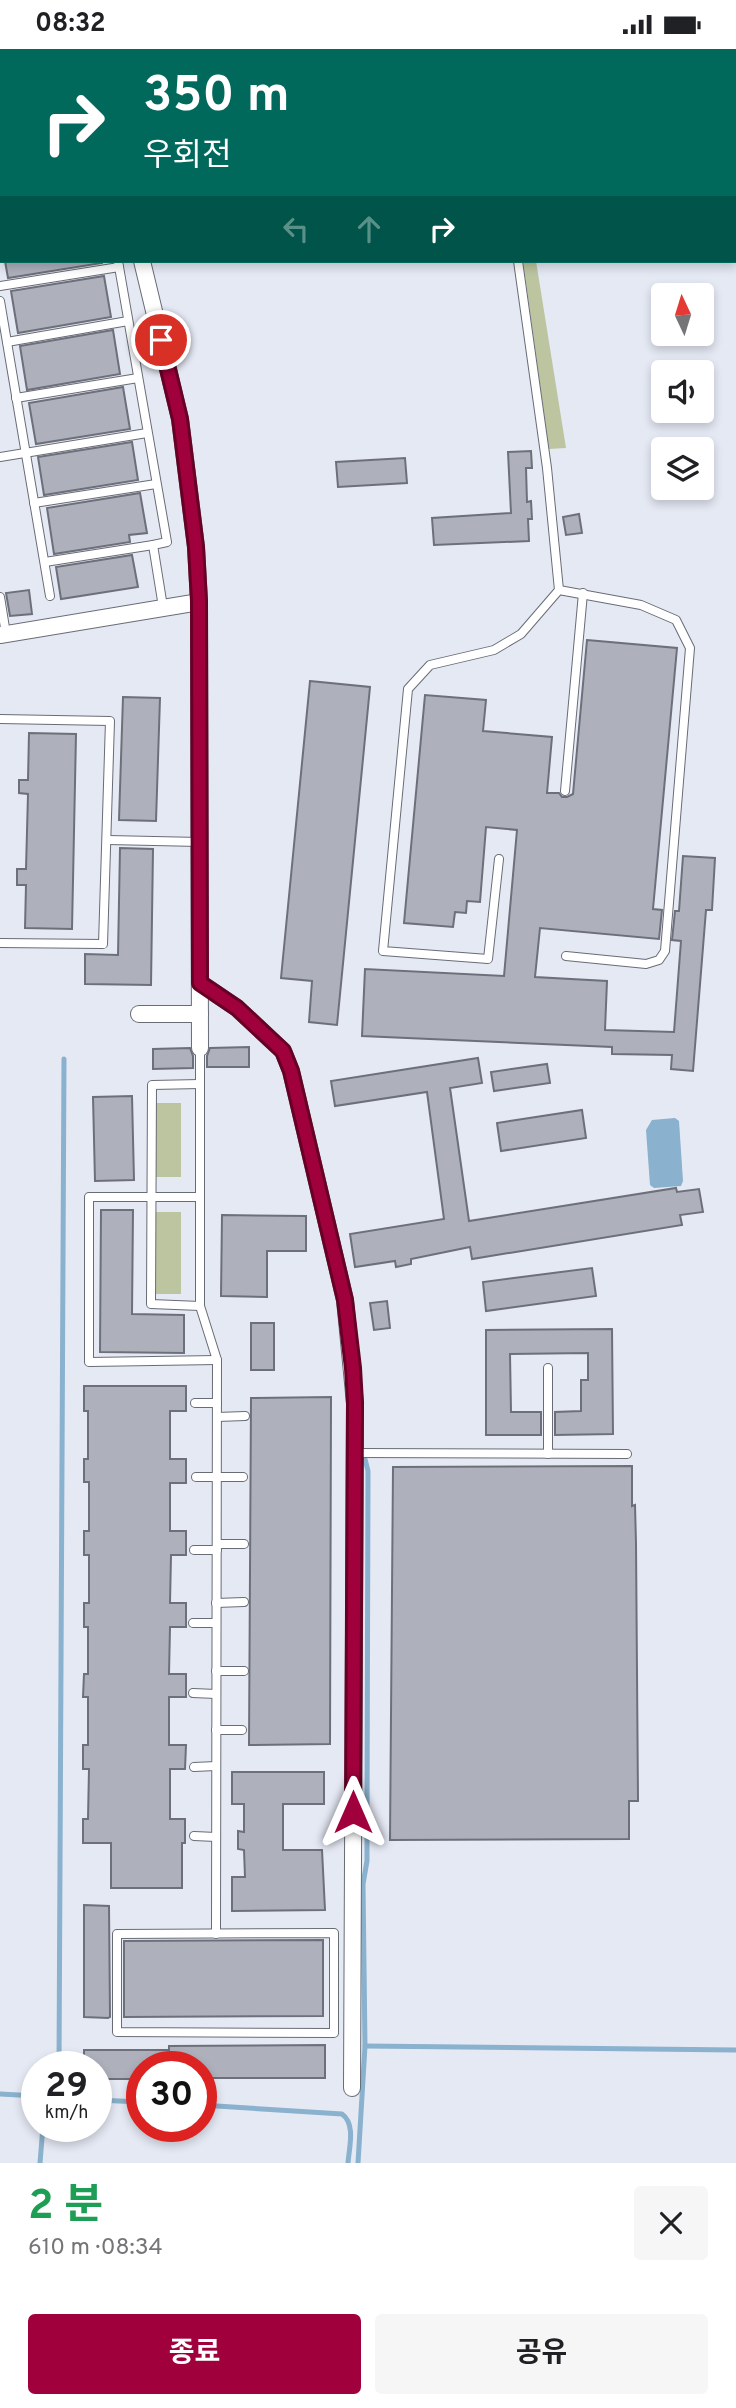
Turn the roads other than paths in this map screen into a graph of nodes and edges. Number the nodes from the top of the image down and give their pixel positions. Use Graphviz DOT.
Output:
graph roads {
  1 [pos="142,263"];
  2 [pos="518,263"];
  3 [pos="118,264"];
  4 [pos="0,286"];
  5 [pos="0,302"];
  6 [pos="128,321"];
  7 [pos="7,342"];
  8 [pos="138,378"];
  9 [pos="16,398"];
  10 [pos="148,433"];
  11 [pos="26,451"];
  12 [pos="0,457"];
  13 [pos="156,484"];
  14 [pos="34,503"];
  15 [pos="153,545"];
  16 [pos="45,562"];
  17 [pos="559,590"];
  18 [pos="583,593"];
  19 [pos="50,596"];
  20 [pos="0,597"];
  21 [pos="199,601"];
  22 [pos="163,607"];
  23 [pos="3,634"];
  24 [pos="0,719"];
  25 [pos="565,791"];
  26 [pos="108,840"];
  27 [pos="200,842"];
  28 [pos="499,859"];
  29 [pos="0,943"];
  30 [pos="566,956"];
  31 [pos="200,983"];
  32 [pos="139,1014"];
  33 [pos="200,1014"];
  34 [pos="200,1048"];
  35 [pos="200,1084"];
  36 [pos="152,1197"];
  37 [pos="200,1197"];
  38 [pos="200,1306"];
  39 [pos="217,1360"];
  40 [pos="548,1368"];
  41 [pos="195,1403"];
  42 [pos="217,1403"];
  43 [pos="245,1416"];
  44 [pos="217,1417"];
  45 [pos="355,1453"];
  46 [pos="548,1454"];
  47 [pos="627,1454"];
  48 [pos="243,1476"];
  49 [pos="196,1477"];
  50 [pos="217,1477"];
  51 [pos="244,1544"];
  52 [pos="217,1547"];
  53 [pos="194,1550"];
  54 [pos="244,1602"];
  55 [pos="216,1603"];
  56 [pos="193,1623"];
  57 [pos="216,1623"];
  58 [pos="216,1671"];
  59 [pos="244,1671"];
  60 [pos="193,1693"];
  61 [pos="216,1694"];
  62 [pos="216,1730"];
  63 [pos="242,1730"];
  64 [pos="216,1766"];
  65 [pos="194,1767"];
  66 [pos="194,1836"];
  67 [pos="216,1837"];
  68 [pos="216,1934"];
  69 [pos="352,2088"];
  1 -- 21 [label="street"];
  2 -- 17 [label="lane"];
  3 -- 4 [label="lane"];
  3 -- 6 [label="lane"];
  5 -- 7 [label="lane"];
  6 -- 7 [label="lane"];
  6 -- 8 [label="lane"];
  7 -- 9 [label="lane"];
  8 -- 9 [label="lane"];
  8 -- 10 [label="lane"];
  9 -- 11 [label="lane"];
  10 -- 11 [label="lane"];
  10 -- 13 [label="lane"];
  11 -- 12 [label="lane"];
  11 -- 14 [label="lane"];
  13 -- 14 [label="lane"];
  13 -- 15 [label="lane"];
  14 -- 16 [label="lane"];
  15 -- 16 [label="lane"];
  15 -- 22 [label="lane"];
  16 -- 19 [label="lane"];
  17 -- 18 [label="lane"];
  17 -- 28 [label="lane"];
  18 -- 25 [label="lane"];
  18 -- 30 [label="lane"];
  20 -- 23 [label="lane"];
  21 -- 22 [label="street"];
  21 -- 27 [label="street"];
  22 -- 23 [label="street"];
  24 -- 26 [label="lane"];
  26 -- 27 [label="lane"];
  26 -- 29 [label="lane"];
  27 -- 31 [label="street"];
  31 -- 33 [label="street"];
  31 -- 45 [label="street"];
  32 -- 33 [label="street"];
  33 -- 34 [label="street"];
  34 -- 35 [label="lane"];
  35 -- 36 [label="lane"];
  35 -- 37 [label="lane"];
  36 -- 37 [label="lane"];
  36 -- 38 [label="lane"];
  36 -- 39 [label="lane"];
  37 -- 38 [label="lane"];
  38 -- 39 [label="lane"];
  39 -- 42 [label="lane"];
  40 -- 46 [label="lane"];
  41 -- 42 [label="lane"];
  42 -- 44 [label="lane"];
  43 -- 44 [label="lane"];
  44 -- 50 [label="lane"];
  45 -- 46 [label="lane"];
  45 -- 69 [label="street"];
  46 -- 47 [label="lane"];
  48 -- 50 [label="lane"];
  49 -- 50 [label="lane"];
  50 -- 52 [label="lane"];
  51 -- 52 [label="lane"];
  52 -- 53 [label="lane"];
  52 -- 55 [label="lane"];
  54 -- 55 [label="lane"];
  55 -- 57 [label="lane"];
  56 -- 57 [label="lane"];
  57 -- 58 [label="lane"];
  58 -- 59 [label="lane"];
  58 -- 61 [label="lane"];
  60 -- 61 [label="lane"];
  61 -- 62 [label="lane"];
  62 -- 63 [label="lane"];
  62 -- 64 [label="lane"];
  64 -- 65 [label="lane"];
  64 -- 67 [label="lane"];
  66 -- 67 [label="lane"];
  67 -- 68 [label="lane"];
  68 -- 68 [label="lane"];
}
